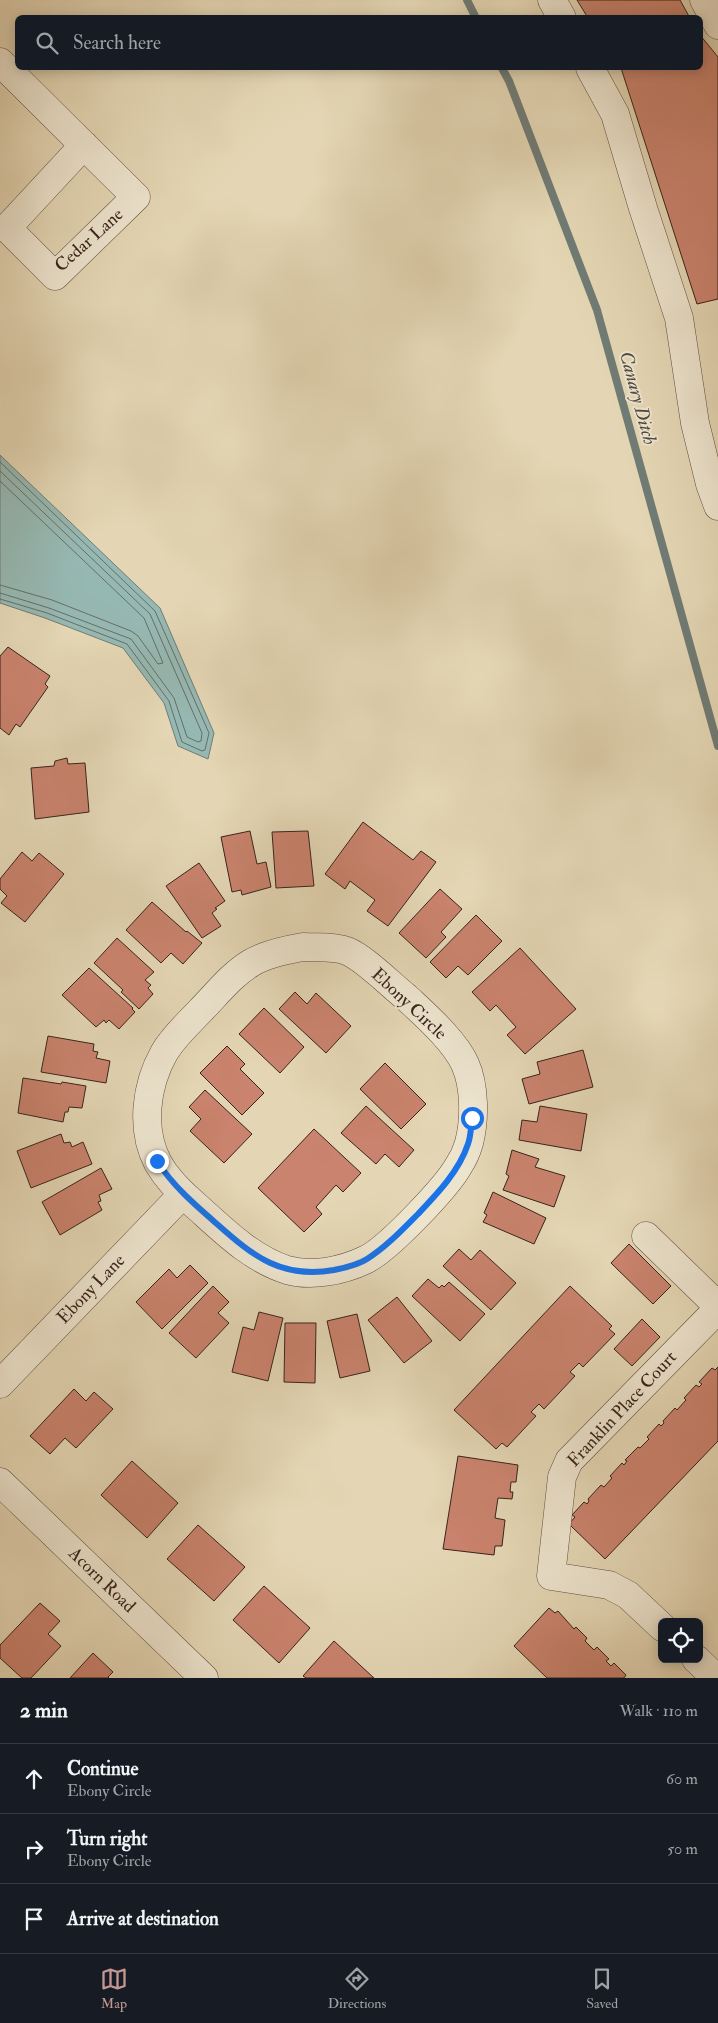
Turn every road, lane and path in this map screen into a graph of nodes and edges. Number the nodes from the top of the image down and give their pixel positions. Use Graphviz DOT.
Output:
graph roads {
  1 [pos="552,0"];
  2 [pos="704,0"];
  3 [pos="560,15"];
  4 [pos="718,25"];
  5 [pos="0,62"];
  6 [pos="591,70"];
  7 [pos="84,145"];
  8 [pos="718,506"];
  9 [pos="183,1194"];
  10 [pos="646,1236"];
  11 [pos="718,1308"];
  12 [pos="0,1384"];
  13 [pos="0,1482"];
  14 [pos="658,1623"];
  15 [pos="700,1663"];
  16 [pos="204,1678"];
  17 [pos="716,1678"];
  1 -- 3 [label="street"];
  2 -- 4 [label="street"];
  5 -- 7 [label="street, Cedar Lane"];
  6 -- 8 [label="street"];
  7 -- 7 [label="street, Cedar Lane"];
  9 -- 9 [label="street, Ebony Circle"];
  9 -- 12 [label="street, Ebony Lane"];
  10 -- 11 [label="street, Franklin Place Court"];
  11 -- 14 [label="street, Franklin Place Court"];
  13 -- 16 [label="street, Acorn Road"];
  15 -- 17 [label="street"];
}
